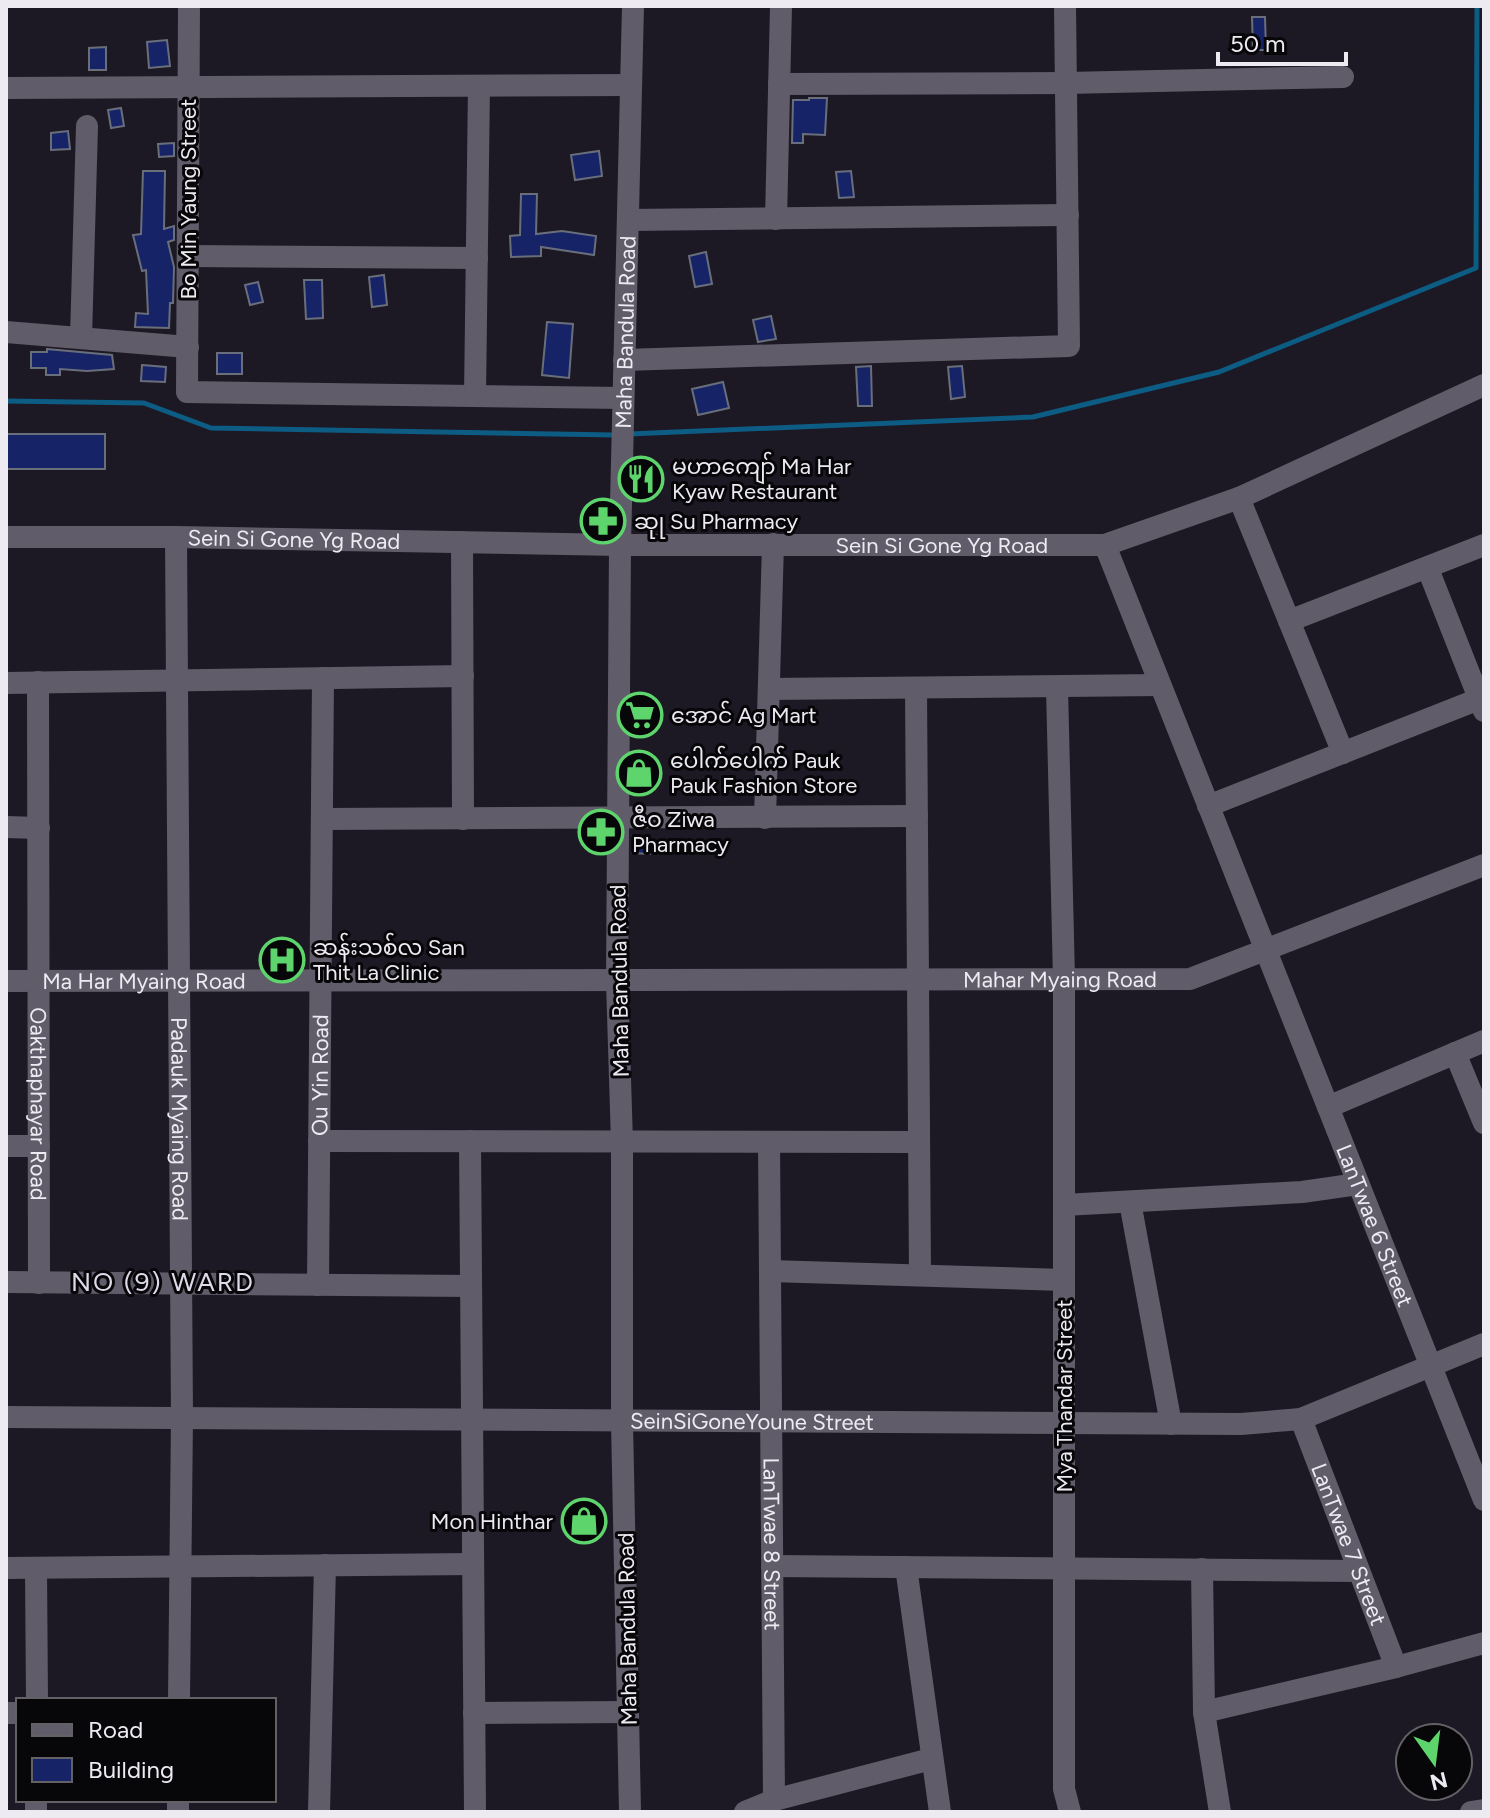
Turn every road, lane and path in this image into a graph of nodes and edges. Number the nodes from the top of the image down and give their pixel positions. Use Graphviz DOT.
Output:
graph roads {
  1 [pos="189,6"];
  2 [pos="633,6"];
  3 [pos="781,6"];
  4 [pos="1065,6"];
  5 [pos="1343,77"];
  6 [pos="1066,83"];
  7 [pos="779,84"];
  8 [pos="631,85"];
  9 [pos="479,86"];
  10 [pos="6,88"];
  11 [pos="188,88"];
  12 [pos="87,126"];
  13 [pos="1068,215"];
  14 [pos="776,219"];
  15 [pos="628,220"];
  16 [pos="188,256"];
  17 [pos="477,258"];
  18 [pos="6,332"];
  19 [pos="81,338"];
  20 [pos="188,347"];
  21 [pos="624,360"];
  22 [pos="1484,385"];
  23 [pos="475,396"];
  24 [pos="623,398"];
  25 [pos="1239,498"];
  26 [pos="6,537"];
  27 [pos="176,537"];
  28 [pos="462,542"];
  29 [pos="773,544"];
  30 [pos="620,545"];
  31 [pos="1105,545"];
  32 [pos="1484,545"];
  33 [pos="1428,569"];
  34 [pos="1289,621"];
  35 [pos="463,676"];
  36 [pos="323,678"];
  37 [pos="177,680"];
  38 [pos="38,682"];
  39 [pos="6,683"];
  40 [pos="1160,685"];
  41 [pos="1057,687"];
  42 [pos="916,688"];
  43 [pos="769,689"];
  44 [pos="1482,705"];
  45 [pos="1343,753"];
  46 [pos="1208,806"];
  47 [pos="917,816"];
  48 [pos="765,818"];
  49 [pos="322,819"];
  50 [pos="463,819"];
  51 [pos="618,819"];
  52 [pos="6,827"];
  53 [pos="39,828"];
  54 [pos="1484,865"];
  55 [pos="1265,950"];
  56 [pos="322,979"];
  57 [pos="918,979"];
  58 [pos="1064,979"];
  59 [pos="177,980"];
  60 [pos="6,981"];
  61 [pos="39,981"];
  62 [pos="617,982"];
  63 [pos="1484,1041"];
  64 [pos="1455,1053"];
  65 [pos="1328,1107"];
  66 [pos="1484,1123"];
  67 [pos="319,1141"];
  68 [pos="470,1141"];
  69 [pos="622,1142"];
  70 [pos="769,1142"];
  71 [pos="919,1142"];
  72 [pos="6,1146"];
  73 [pos="39,1146"];
  74 [pos="1358,1184"];
  75 [pos="1130,1202"];
  76 [pos="1064,1205"];
  77 [pos="770,1271"];
  78 [pos="920,1275"];
  79 [pos="1064,1280"];
  80 [pos="6,1282"];
  81 [pos="39,1283"];
  82 [pos="181,1283"];
  83 [pos="318,1285"];
  84 [pos="471,1286"];
  85 [pos="1484,1344"];
  86 [pos="1431,1366"];
  87 [pos="6,1417"];
  88 [pos="182,1417"];
  89 [pos="1301,1419"];
  90 [pos="472,1421"];
  91 [pos="622,1422"];
  92 [pos="772,1422"];
  93 [pos="1064,1424"];
  94 [pos="1171,1424"];
  95 [pos="1484,1500"];
  96 [pos="473,1564"];
  97 [pos="325,1565"];
  98 [pos="772,1566"];
  99 [pos="181,1567"];
  100 [pos="906,1567"];
  101 [pos="6,1568"];
  102 [pos="36,1568"];
  103 [pos="1064,1568"];
  104 [pos="1202,1569"];
  105 [pos="1357,1571"];
  106 [pos="1484,1643"];
  107 [pos="1396,1667"];
  108 [pos="37,1698"];
  109 [pos="179,1698"];
  110 [pos="628,1712"];
  111 [pos="1204,1712"];
  112 [pos="474,1713"];
  113 [pos="931,1759"];
  114 [pos="774,1800"];
  115 [pos="1484,1810"];
  116 [pos="319,1812"];
  117 [pos="475,1812"];
  118 [pos="630,1812"];
  119 [pos="745,1812"];
  120 [pos="940,1812"];
  121 [pos="1070,1812"];
  122 [pos="1220,1812"];
  123 [pos="1471,1812"];
  1 -- 11 [label="street, Bo Min Yaung Street"];
  2 -- 8 [label="street, Maha Bandula Road"];
  3 -- 7 [label="street"];
  4 -- 6 [label="street"];
  5 -- 6 [label="street"];
  6 -- 7 [label="street"];
  6 -- 13 [label="street"];
  7 -- 14 [label="street"];
  8 -- 9 [label="street"];
  8 -- 15 [label="street, Maha Bandula Road"];
  9 -- 11 [label="street"];
  9 -- 17 [label="street"];
  10 -- 11 [label="street"];
  11 -- 16 [label="street, Bo Min Yaung Street"];
  12 -- 19 [label="street"];
  13 -- 14 [label="street"];
  13 -- 21 [label="street"];
  14 -- 15 [label="street"];
  15 -- 21 [label="street, Maha Bandula Road"];
  16 -- 17 [label="street"];
  16 -- 20 [label="street, Bo Min Yaung Street"];
  17 -- 23 [label="street"];
  18 -- 19 [label="street"];
  19 -- 20 [label="street"];
  20 -- 23 [label="street, Bo Min Yaung Street"];
  21 -- 24 [label="street, Maha Bandula Road"];
  22 -- 25 [label="street, Sein Si Gone Yg Road"];
  23 -- 24 [label="street"];
  24 -- 30 [label="street, Maha Bandula Road"];
  25 -- 31 [label="street, Sein Si Gone Yg Road"];
  25 -- 34 [label="street"];
  26 -- 27 [label="street, Sein Si Gone Yg Road"];
  27 -- 28 [label="street, Sein Si Gone Yg Road"];
  27 -- 37 [label="street, Padauk Myaing Road"];
  28 -- 30 [label="street, Sein Si Gone Yg Road"];
  28 -- 35 [label="street"];
  29 -- 30 [label="street, Sein Si Gone Yg Road"];
  29 -- 31 [label="street, Sein Si Gone Yg Road"];
  29 -- 43 [label="street"];
  30 -- 51 [label="street, Maha Bandula Road"];
  31 -- 40 [label="street, LanTwae 6 Street"];
  32 -- 33 [label="street"];
  33 -- 34 [label="street"];
  33 -- 44 [label="street"];
  34 -- 45 [label="street"];
  35 -- 36 [label="street"];
  35 -- 50 [label="street"];
  36 -- 37 [label="street"];
  36 -- 49 [label="street, Ou Yin Road"];
  37 -- 38 [label="street"];
  37 -- 59 [label="street, Padauk Myaing Road"];
  38 -- 39 [label="street"];
  38 -- 53 [label="street, Oakthaphayar Road"];
  40 -- 41 [label="street"];
  40 -- 46 [label="street, LanTwae 6 Street"];
  41 -- 42 [label="street"];
  41 -- 58 [label="street, Mya Thandar Street"];
  42 -- 43 [label="street"];
  42 -- 47 [label="street"];
  43 -- 48 [label="street"];
  44 -- 45 [label="street"];
  45 -- 46 [label="street"];
  46 -- 55 [label="street, LanTwae 6 Street"];
  47 -- 48 [label="street"];
  47 -- 57 [label="street"];
  48 -- 51 [label="street"];
  49 -- 50 [label="street"];
  49 -- 56 [label="street, Ou Yin Road"];
  50 -- 51 [label="street"];
  51 -- 62 [label="street, Maha Bandula Road"];
  52 -- 53 [label="street"];
  53 -- 61 [label="street, Oakthaphayar Road"];
  54 -- 55 [label="street, Mahar Myaing Road"];
  55 -- 58 [label="street, Mahar Myaing Road"];
  55 -- 65 [label="street, LanTwae 6 Street"];
  56 -- 59 [label="street, Ma Har Myaing Road"];
  56 -- 62 [label="street, Ma Har Myaing Road"];
  56 -- 67 [label="street, Ou Yin Road"];
  57 -- 58 [label="street, Mahar Myaing Road"];
  57 -- 62 [label="street, Mahar Myaing Road"];
  57 -- 71 [label="street"];
  58 -- 76 [label="street, Mya Thandar Street"];
  59 -- 61 [label="street, Ma Har Myaing Road"];
  59 -- 82 [label="street, Padauk Myaing Road"];
  60 -- 61 [label="street, Ma Har Myaing Road"];
  61 -- 73 [label="street, Oakthaphayar Road"];
  62 -- 69 [label="street, Maha Bandula Road"];
  63 -- 64 [label="street"];
  64 -- 65 [label="street"];
  64 -- 66 [label="street"];
  65 -- 74 [label="street, LanTwae 6 Street"];
  67 -- 68 [label="street"];
  67 -- 83 [label="street, Ou Yin Road"];
  68 -- 69 [label="street"];
  68 -- 84 [label="street"];
  69 -- 70 [label="street"];
  69 -- 91 [label="street, Maha Bandula Road"];
  70 -- 71 [label="street"];
  70 -- 77 [label="street, LanTwae 8 Street"];
  71 -- 78 [label="street"];
  72 -- 73 [label="street"];
  73 -- 81 [label="street, Oakthaphayar Road"];
  74 -- 75 [label="street"];
  74 -- 86 [label="street, LanTwae 6 Street"];
  75 -- 76 [label="street"];
  75 -- 94 [label="street"];
  76 -- 79 [label="street, Mya Thandar Street"];
  77 -- 78 [label="street"];
  77 -- 92 [label="street, LanTwae 8 Street"];
  78 -- 79 [label="street"];
  79 -- 93 [label="street, Mya Thandar Street"];
  80 -- 81 [label="street"];
  81 -- 82 [label="street"];
  82 -- 83 [label="street"];
  82 -- 88 [label="street, Padauk Myaing Road"];
  83 -- 84 [label="street"];
  84 -- 90 [label="street"];
  85 -- 86 [label="street, SeinSiGoneYoune Street"];
  86 -- 89 [label="street, SeinSiGoneYoune Street"];
  86 -- 95 [label="street, LanTwae 6 Street"];
  87 -- 88 [label="street, SeinSiGoneYoune Street"];
  88 -- 90 [label="street, SeinSiGoneYoune Street"];
  88 -- 99 [label="street, Padauk Myaing Road"];
  89 -- 94 [label="street, SeinSiGoneYoune Street"];
  89 -- 105 [label="street, LanTwae 7 Street"];
  90 -- 91 [label="street, SeinSiGoneYoune Street"];
  90 -- 96 [label="street"];
  91 -- 92 [label="street, SeinSiGoneYoune Street"];
  91 -- 110 [label="street, Maha Bandula Road"];
  92 -- 93 [label="street, SeinSiGoneYoune Street"];
  92 -- 98 [label="street, LanTwae 8 Street"];
  93 -- 94 [label="street, SeinSiGoneYoune Street"];
  93 -- 103 [label="street, Mya Thandar Street"];
  96 -- 97 [label="street"];
  96 -- 112 [label="street"];
  97 -- 99 [label="street"];
  97 -- 116 [label="street"];
  98 -- 100 [label="street"];
  98 -- 114 [label="street, LanTwae 8 Street"];
  99 -- 102 [label="street"];
  99 -- 109 [label="street, Padauk Myaing Road"];
  100 -- 103 [label="street"];
  100 -- 113 [label="street"];
  101 -- 102 [label="street"];
  102 -- 108 [label="street"];
  103 -- 104 [label="street"];
  103 -- 121 [label="street, Mya Thandar Street"];
  104 -- 105 [label="street"];
  104 -- 111 [label="street"];
  105 -- 107 [label="street, LanTwae 7 Street"];
  106 -- 107 [label="street"];
  107 -- 111 [label="street"];
  110 -- 112 [label="street"];
  110 -- 118 [label="street, Maha Bandula Road"];
  111 -- 122 [label="street"];
  112 -- 117 [label="street"];
  113 -- 114 [label="street"];
  113 -- 120 [label="street"];
  114 -- 119 [label="street"];
  115 -- 123 [label="street"];
}
